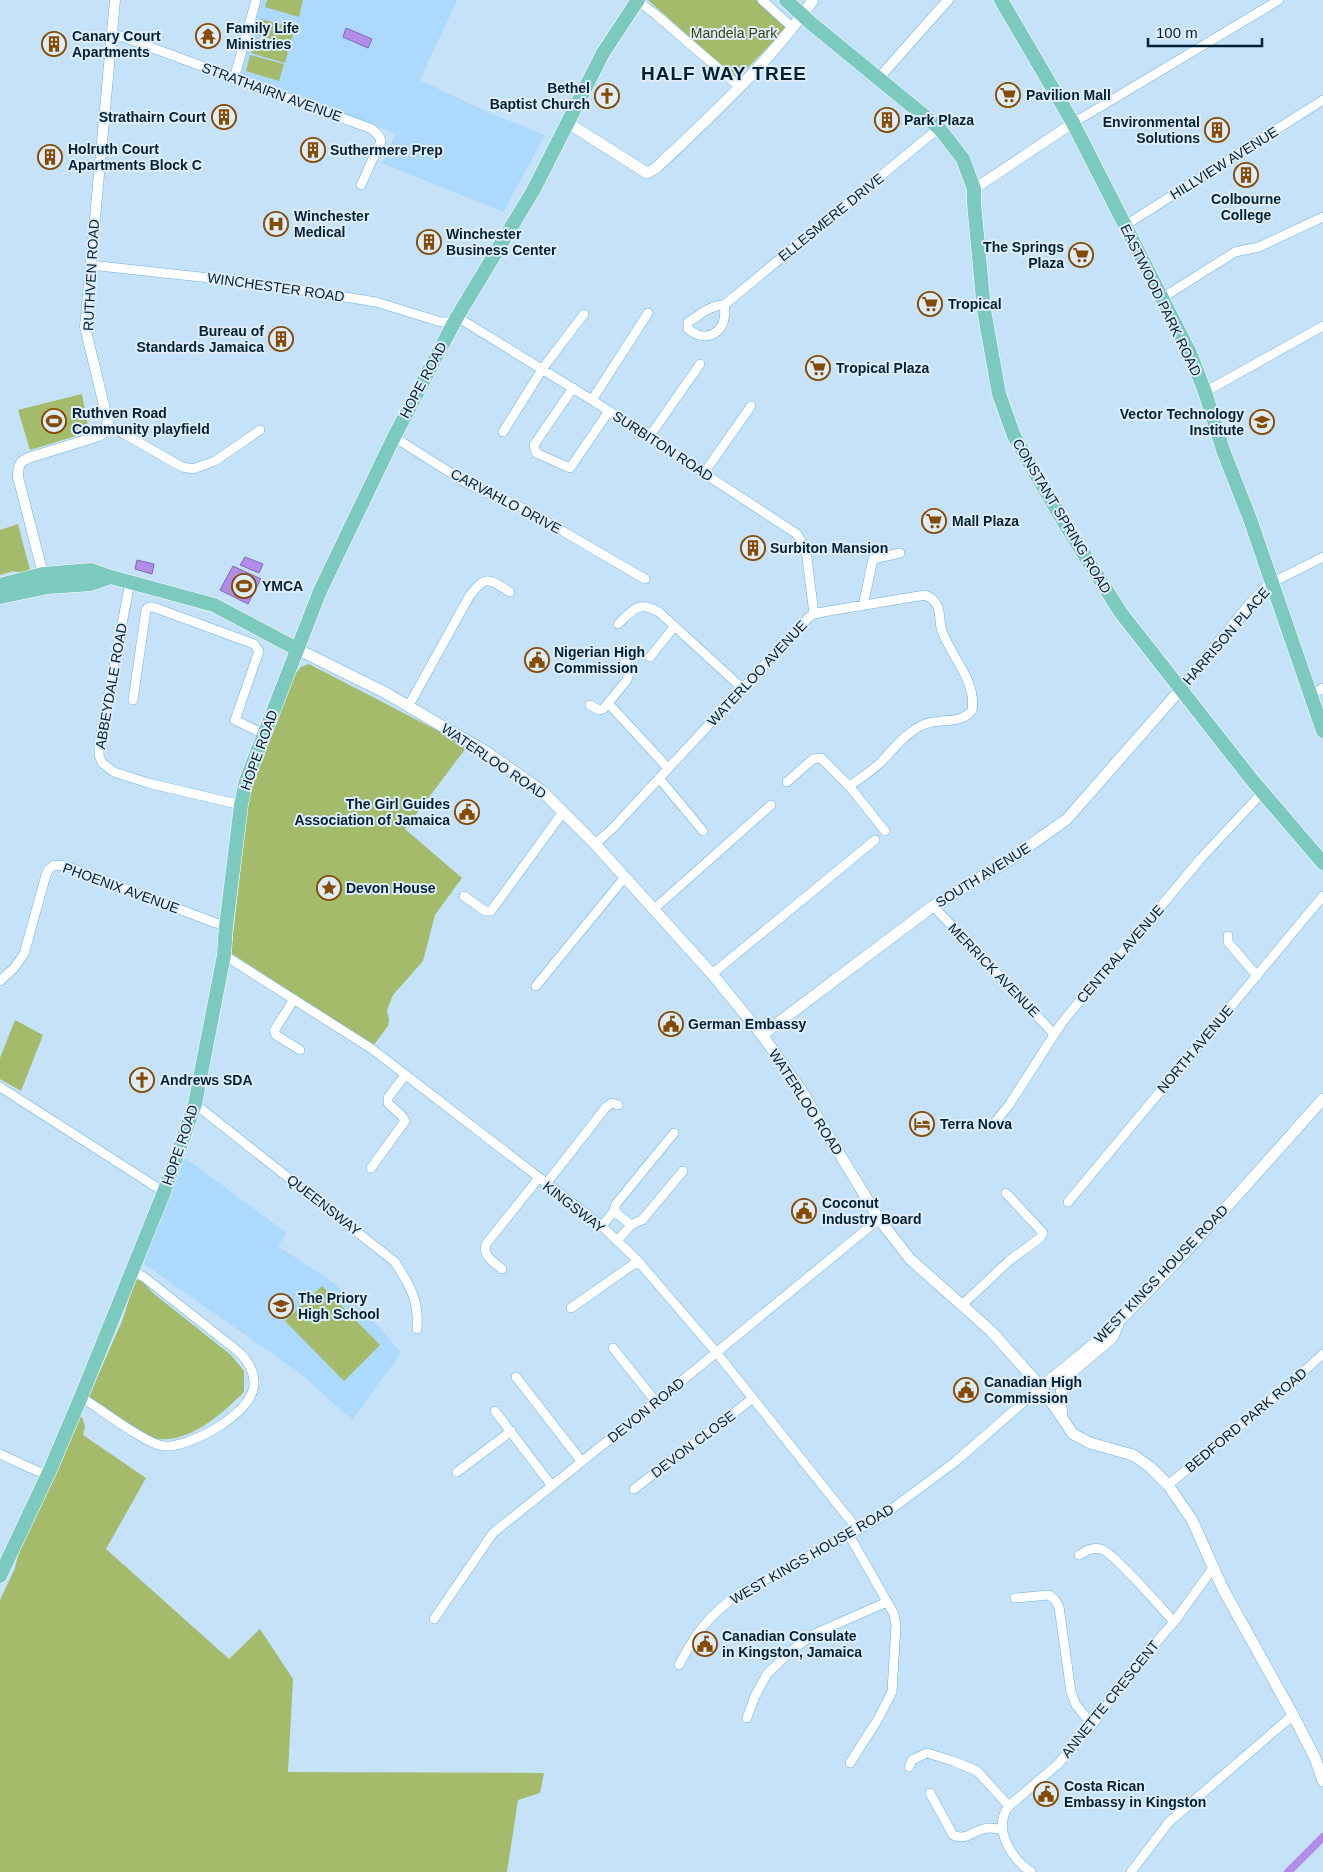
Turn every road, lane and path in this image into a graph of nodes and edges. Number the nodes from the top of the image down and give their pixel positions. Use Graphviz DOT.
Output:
graph roads {
  1 [pos="115,0"];
  2 [pos="256,0"];
  3 [pos="638,0"];
  4 [pos="762,0"];
  5 [pos="786,0"];
  6 [pos="813,0"];
  7 [pos="948,0"];
  8 [pos="1001,0"];
  9 [pos="1279,0"];
  10 [pos="802,15"];
  11 [pos="793,28"];
  12 [pos="112,33"];
  13 [pos="234,79"];
  14 [pos="878,79"];
  15 [pos="740,87"];
  16 [pos="1323,100"];
  17 [pos="568,123"];
  18 [pos="1073,123"];
  19 [pos="939,128"];
  20 [pos="360,185"];
  21 [pos="974,189"];
  22 [pos="1323,217"];
  23 [pos="1124,226"];
  24 [pos="90,265"];
  25 [pos="1162,298"];
  26 [pos="724,305"];
  27 [pos="648,313"];
  28 [pos="584,314"];
  29 [pos="457,317"];
  30 [pos="1323,326"];
  31 [pos="700,364"];
  32 [pos="542,368"];
  33 [pos="573,388"];
  34 [pos="1205,392"];
  35 [pos="592,400"];
  36 [pos="751,406"];
  37 [pos="609,411"];
  38 [pos="107,426"];
  39 [pos="260,430"];
  40 [pos="503,432"];
  41 [pos="394,437"];
  42 [pos="649,437"];
  43 [pos="704,473"];
  44 [pos="900,553"];
  45 [pos="1323,557"];
  46 [pos="43,574"];
  47 [pos="110,578"];
  48 [pos="645,579"];
  49 [pos="130,582"];
  50 [pos="1271,583"];
  51 [pos="0,585"];
  52 [pos="510,592"];
  53 [pos="0,597"];
  54 [pos="863,606"];
  55 [pos="814,614"];
  56 [pos="618,624"];
  57 [pos="674,626"];
  58 [pos="297,648"];
  59 [pos="650,657"];
  60 [pos="625,659"];
  61 [pos="742,688"];
  62 [pos="1323,688"];
  63 [pos="1180,690"];
  64 [pos="1310,696"];
  65 [pos="132,700"];
  66 [pos="608,703"];
  67 [pos="409,705"];
  68 [pos="590,705"];
  69 [pos="1323,731"];
  70 [pos="264,734"];
  71 [pos="668,768"];
  72 [pos="659,778"];
  73 [pos="787,782"];
  74 [pos="849,786"];
  75 [pos="1262,793"];
  76 [pos="241,805"];
  77 [pos="771,805"];
  78 [pos="563,812"];
  79 [pos="885,830"];
  80 [pos="704,831"];
  81 [pos="875,840"];
  82 [pos="596,844"];
  83 [pos="1317,850"];
  84 [pos="1323,863"];
  85 [pos="626,877"];
  86 [pos="464,896"];
  87 [pos="1323,896"];
  88 [pos="933,906"];
  89 [pos="654,909"];
  90 [pos="226,926"];
  91 [pos="1228,936"];
  92 [pos="224,955"];
  93 [pos="712,974"];
  94 [pos="1257,976"];
  95 [pos="0,981"];
  96 [pos="536,986"];
  97 [pos="294,999"];
  98 [pos="1054,1034"];
  99 [pos="762,1035"];
  100 [pos="300,1050"];
  101 [pos="405,1075"];
  102 [pos="0,1087"];
  103 [pos="1323,1099"];
  104 [pos="195,1104"];
  105 [pos="618,1104"];
  106 [pos="992,1126"];
  107 [pos="674,1133"];
  108 [pos="372,1168"];
  109 [pos="683,1171"];
  110 [pos="542,1182"];
  111 [pos="164,1192"];
  112 [pos="1006,1193"];
  113 [pos="1068,1202"];
  114 [pos="614,1211"];
  115 [pos="879,1219"];
  116 [pos="631,1225"];
  117 [pos="602,1226"];
  118 [pos="617,1241"];
  119 [pos="638,1261"];
  120 [pos="502,1269"];
  121 [pos="132,1271"];
  122 [pos="962,1305"];
  123 [pos="571,1308"];
  124 [pos="1119,1321"];
  125 [pos="417,1329"];
  126 [pos="613,1348"];
  127 [pos="716,1352"];
  128 [pos="1323,1354"];
  129 [pos="516,1377"];
  130 [pos="1040,1387"];
  131 [pos="81,1397"];
  132 [pos="752,1399"];
  133 [pos="656,1402"];
  134 [pos="495,1411"];
  135 [pos="1062,1418"];
  136 [pos="511,1431"];
  137 [pos="0,1454"];
  138 [pos="582,1462"];
  139 [pos="457,1472"];
  140 [pos="48,1476"];
  141 [pos="1168,1485"];
  142 [pos="552,1486"];
  143 [pos="634,1489"];
  144 [pos="858,1530"];
  145 [pos="849,1535"];
  146 [pos="1079,1555"];
  147 [pos="1213,1568"];
  148 [pos="0,1576"];
  149 [pos="1015,1598"];
  150 [pos="887,1602"];
  151 [pos="434,1619"];
  152 [pos="1174,1622"];
  153 [pos="679,1665"];
  154 [pos="1293,1715"];
  155 [pos="748,1718"];
  156 [pos="1092,1726"];
  157 [pos="850,1763"];
  158 [pos="909,1767"];
  159 [pos="1323,1781"];
  160 [pos="930,1793"];
  161 [pos="1009,1806"];
  162 [pos="1002,1830"];
  163 [pos="1031,1872"];
  164 [pos="1131,1872"];
  1 -- 12 [label="street, RUTHVEN ROAD"];
  2 -- 13 [label="street"];
  3 -- 15 [label="street"];
  3 -- 17 [label="main road, HOPE ROAD"];
  4 -- 11 [label="street"];
  5 -- 10 [label="main road, CONSTANT SPRING ROAD"];
  6 -- 10 [label="main road"];
  7 -- 14 [label="street"];
  8 -- 18 [label="main road, EASTWOOD PARK ROAD"];
  9 -- 18 [label="street"];
  10 -- 11 [label="main road"];
  10 -- 14 [label="main road, CONSTANT SPRING ROAD"];
  11 -- 15 [label="main road"];
  12 -- 13 [label="street, STRATHAIRN AVENUE"];
  12 -- 24 [label="street, RUTHVEN ROAD"];
  13 -- 20 [label="street, STRATHAIRN AVENUE"];
  14 -- 19 [label="main road, CONSTANT SPRING ROAD"];
  15 -- 17 [label="main road"];
  16 -- 23 [label="street, HILLVIEW AVENUE"];
  17 -- 29 [label="main road, HOPE ROAD"];
  18 -- 21 [label="street"];
  18 -- 23 [label="main road, EASTWOOD PARK ROAD"];
  19 -- 21 [label="main road, CONSTANT SPRING ROAD"];
  19 -- 26 [label="street, ELLESMERE DRIVE"];
  21 -- 63 [label="main road, CONSTANT SPRING ROAD"];
  22 -- 25 [label="street"];
  23 -- 25 [label="main road, EASTWOOD PARK ROAD"];
  24 -- 29 [label="street, WINCHESTER ROAD"];
  24 -- 38 [label="street, RUTHVEN ROAD"];
  25 -- 34 [label="main road, EASTWOOD PARK ROAD"];
  27 -- 35 [label="street"];
  28 -- 32 [label="street"];
  29 -- 32 [label="street, SURBITON ROAD"];
  29 -- 41 [label="main road, HOPE ROAD"];
  30 -- 34 [label="street"];
  31 -- 42 [label="street"];
  32 -- 33 [label="street, SURBITON ROAD"];
  32 -- 40 [label="street"];
  33 -- 35 [label="street, SURBITON ROAD"];
  33 -- 37 [label="street"];
  34 -- 50 [label="main road, EASTWOOD PARK ROAD"];
  35 -- 37 [label="street, SURBITON ROAD"];
  36 -- 43 [label="street"];
  37 -- 42 [label="street, SURBITON ROAD"];
  38 -- 39 [label="street"];
  38 -- 46 [label="street"];
  41 -- 48 [label="street, CARVAHLO DRIVE"];
  41 -- 58 [label="main road, HOPE ROAD"];
  42 -- 43 [label="street, SURBITON ROAD"];
  43 -- 55 [label="street, SURBITON ROAD"];
  44 -- 54 [label="street"];
  45 -- 50 [label="street"];
  46 -- 47 [label="main road"];
  46 -- 51 [label="main road"];
  47 -- 49 [label="main road"];
  47 -- 53 [label="main road"];
  49 -- 58 [label="main road"];
  49 -- 76 [label="street, ABBEYDALE ROAD"];
  50 -- 63 [label="main road, HARRISON PLACE"];
  50 -- 64 [label="main road, EASTWOOD PARK ROAD"];
  52 -- 67 [label="street"];
  54 -- 55 [label="street, WATERLOO AVENUE"];
  54 -- 74 [label="street, WATERLOO AVENUE"];
  55 -- 61 [label="street, WATERLOO AVENUE"];
  56 -- 57 [label="street"];
  57 -- 59 [label="street"];
  57 -- 61 [label="street"];
  58 -- 67 [label="main road, WATERLOO ROAD"];
  58 -- 70 [label="main road, HOPE ROAD"];
  60 -- 66 [label="street"];
  61 -- 71 [label="street, WATERLOO AVENUE"];
  62 -- 64 [label="street"];
  63 -- 75 [label="main road, CONSTANT SPRING ROAD"];
  63 -- 88 [label="main road, SOUTH AVENUE"];
  64 -- 69 [label="main road, EASTWOOD PARK ROAD"];
  65 -- 70 [label="street"];
  66 -- 68 [label="street"];
  66 -- 71 [label="street"];
  67 -- 78 [label="main road, WATERLOO ROAD"];
  70 -- 76 [label="main road, HOPE ROAD"];
  71 -- 72 [label="street, WATERLOO AVENUE"];
  72 -- 80 [label="street"];
  72 -- 82 [label="street, WATERLOO AVENUE"];
  73 -- 74 [label="street"];
  74 -- 79 [label="street"];
  75 -- 83 [label="main road, CONSTANT SPRING ROAD"];
  75 -- 98 [label="street, CENTRAL AVENUE"];
  76 -- 90 [label="main road, HOPE ROAD"];
  77 -- 89 [label="street"];
  78 -- 82 [label="main road, WATERLOO ROAD"];
  78 -- 86 [label="street"];
  81 -- 93 [label="street"];
  82 -- 85 [label="main road, WATERLOO ROAD"];
  83 -- 84 [label="main road, CONSTANT SPRING ROAD"];
  85 -- 89 [label="main road, WATERLOO ROAD"];
  85 -- 96 [label="street"];
  87 -- 94 [label="street, NORTH AVENUE"];
  88 -- 98 [label="street, MERRICK AVENUE"];
  88 -- 99 [label="main road, SOUTH AVENUE"];
  89 -- 93 [label="main road, WATERLOO ROAD"];
  90 -- 92 [label="main road, HOPE ROAD"];
  90 -- 95 [label="street, PHOENIX AVENUE"];
  91 -- 94 [label="street"];
  92 -- 97 [label="street, KINGSWAY"];
  92 -- 104 [label="main road, HOPE ROAD"];
  93 -- 99 [label="main road, WATERLOO ROAD"];
  94 -- 113 [label="street, NORTH AVENUE"];
  97 -- 100 [label="street"];
  97 -- 101 [label="street, KINGSWAY"];
  98 -- 106 [label="street, CENTRAL AVENUE"];
  99 -- 115 [label="main road, WATERLOO ROAD"];
  101 -- 108 [label="street"];
  101 -- 110 [label="street, KINGSWAY"];
  102 -- 111 [label="street"];
  103 -- 124 [label="main road, WEST KINGS HOUSE ROAD"];
  104 -- 111 [label="main road, HOPE ROAD"];
  104 -- 125 [label="street, QUEENSWAY"];
  105 -- 110 [label="street"];
  107 -- 114 [label="street"];
  109 -- 116 [label="street"];
  110 -- 117 [label="street, KINGSWAY"];
  110 -- 120 [label="street"];
  111 -- 121 [label="main road, HOPE ROAD"];
  112 -- 122 [label="street"];
  114 -- 116 [label="street"];
  114 -- 117 [label="street"];
  115 -- 122 [label="main road, WATERLOO ROAD"];
  115 -- 127 [label="street, DEVON ROAD"];
  116 -- 118 [label="street"];
  117 -- 118 [label="street, KINGSWAY"];
  118 -- 119 [label="street, KINGSWAY"];
  119 -- 123 [label="street"];
  119 -- 127 [label="street, KINGSWAY"];
  121 -- 131 [label="main road, HOPE ROAD"];
  121 -- 131 [label="street"];
  122 -- 130 [label="main road, WATERLOO ROAD"];
  124 -- 130 [label="main road, WEST KINGS HOUSE ROAD"];
  124 -- 135 [label="main road"];
  126 -- 133 [label="street"];
  127 -- 132 [label="street, KINGSWAY"];
  127 -- 133 [label="street, DEVON ROAD"];
  128 -- 141 [label="street, BEDFORD PARK ROAD"];
  129 -- 138 [label="street"];
  130 -- 135 [label="main road, WATERLOO ROAD"];
  130 -- 144 [label="street, WEST KINGS HOUSE ROAD"];
  131 -- 140 [label="main road, HOPE ROAD"];
  132 -- 143 [label="street, DEVON CLOSE"];
  132 -- 144 [label="street, KINGSWAY"];
  133 -- 138 [label="street, DEVON ROAD"];
  134 -- 136 [label="street"];
  135 -- 141 [label="main road, WATERLOO ROAD"];
  136 -- 139 [label="street"];
  136 -- 142 [label="street"];
  137 -- 140 [label="street"];
  138 -- 142 [label="street, DEVON ROAD"];
  140 -- 148 [label="main road, HOPE ROAD"];
  141 -- 147 [label="main road, WATERLOO ROAD"];
  142 -- 151 [label="street, DEVON ROAD"];
  144 -- 145 [label="street, WEST KINGS HOUSE ROAD"];
  145 -- 150 [label="street"];
  145 -- 153 [label="street, WEST KINGS HOUSE ROAD"];
  146 -- 152 [label="street"];
  147 -- 152 [label="street, ANNETTE CRESCENT"];
  147 -- 154 [label="main road, WATERLOO ROAD"];
  149 -- 156 [label="street"];
  150 -- 155 [label="street"];
  150 -- 157 [label="street"];
  152 -- 156 [label="street, ANNETTE CRESCENT"];
  154 -- 159 [label="main road, WATERLOO ROAD"];
  154 -- 164 [label="street"];
  156 -- 161 [label="street, ANNETTE CRESCENT"];
  158 -- 161 [label="street"];
  160 -- 162 [label="street"];
  161 -- 162 [label="street"];
  162 -- 163 [label="street"];
}
